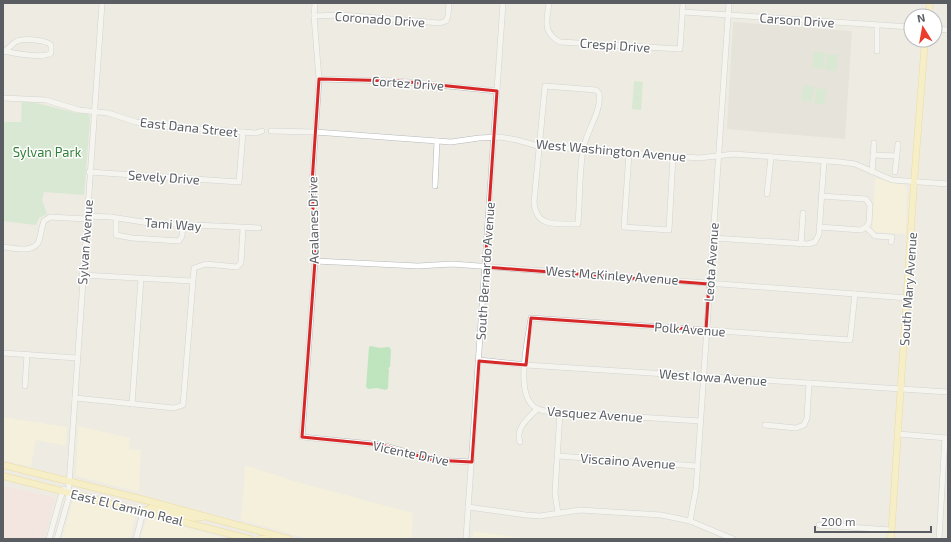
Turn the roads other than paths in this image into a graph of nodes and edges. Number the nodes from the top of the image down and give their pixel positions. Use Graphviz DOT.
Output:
graph roads {
  1 [pos="102,3"];
  2 [pos="315,3"];
  3 [pos="449,3"];
  4 [pos="503,3"];
  5 [pos="549,3"];
  6 [pos="683,3"];
  7 [pos="729,3"];
  8 [pos="683,12"];
  9 [pos="728,15"];
  10 [pos="314,16"];
  11 [pos="877,26"];
  12 [pos="903,27"];
  13 [pos="925,48"];
  14 [pos="4,51"];
  15 [pos="877,51"];
  16 [pos="319,79"];
  17 [pos="497,91"];
  18 [pos="3,98"];
  19 [pos="94,111"];
  20 [pos="271,131"];
  21 [pos="243,132"];
  22 [pos="262,132"];
  23 [pos="315,132"];
  24 [pos="494,138"];
  25 [pos="437,141"];
  26 [pos="874,143"];
  27 [pos="898,144"];
  28 [pos="538,146"];
  29 [pos="583,150"];
  30 [pos="629,153"];
  31 [pos="873,155"];
  32 [pos="673,156"];
  33 [pos="718,156"];
  34 [pos="896,156"];
  35 [pos="771,157"];
  36 [pos="824,161"];
  37 [pos="89,172"];
  38 [pos="872,172"];
  39 [pos="895,172"];
  40 [pos="914,182"];
  41 [pos="948,184"];
  42 [pos="435,186"];
  43 [pos="767,194"];
  44 [pos="821,196"];
  45 [pos="803,213"];
  46 [pos="86,217"];
  47 [pos="116,219"];
  48 [pos="182,224"];
  49 [pos="866,227"];
  50 [pos="243,228"];
  51 [pos="259,228"];
  52 [pos="819,229"];
  53 [pos="712,238"];
  54 [pos="891,242"];
  55 [pos="801,244"];
  56 [pos="3,247"];
  57 [pos="315,262"];
  58 [pos="485,267"];
  59 [pos="82,275"];
  60 [pos="141,279"];
  61 [pos="192,281"];
  62 [pos="709,284"];
  63 [pos="855,294"];
  64 [pos="908,298"];
  65 [pos="531,318"];
  66 [pos="706,330"];
  67 [pos="3,353"];
  68 [pos="27,354"];
  69 [pos="78,358"];
  70 [pos="479,360"];
  71 [pos="526,365"];
  72 [pos="703,376"];
  73 [pos="810,383"];
  74 [pos="25,386"];
  75 [pos="901,389"];
  76 [pos="948,392"];
  77 [pos="75,398"];
  78 [pos="132,404"];
  79 [pos="537,409"];
  80 [pos="560,412"];
  81 [pos="700,421"];
  82 [pos="766,425"];
  83 [pos="898,434"];
  84 [pos="302,437"];
  85 [pos="947,438"];
  86 [pos="520,442"];
  87 [pos="558,456"];
  88 [pos="472,462"];
  89 [pos="3,465"];
  90 [pos="697,466"];
  91 [pos="3,476"];
  92 [pos="68,481"];
  93 [pos="65,492"];
  94 [pos="468,507"];
  95 [pos="143,512"];
  96 [pos="558,512"];
  97 [pos="208,517"];
  98 [pos="690,521"];
  99 [pos="819,525"];
  100 [pos="892,530"];
  101 [pos="49,539"];
  102 [pos="57,539"];
  103 [pos="136,539"];
  104 [pos="250,539"];
  105 [pos="260,539"];
  106 [pos="268,539"];
  107 [pos="288,539"];
  108 [pos="466,539"];
  109 [pos="733,539"];
  110 [pos="891,539"];
  111 [pos="939,539"];
  1 -- 19 [label="street, Sylvan Avenue"];
  2 -- 10 [label="street, Acalanes Drive"];
  3 -- 10 [label="street, Coronado Drive"];
  4 -- 17 [label="street, South Bernardo Avenue"];
  5 -- 8 [label="street, Crespi Drive"];
  6 -- 8 [label="street"];
  7 -- 9 [label="street, Leota Avenue"];
  8 -- 9 [label="street, Carson Drive"];
  9 -- 11 [label="street, Carson Drive"];
  9 -- 33 [label="street, Leota Avenue"];
  10 -- 16 [label="street, Acalanes Drive"];
  11 -- 12 [label="street, Carson Drive"];
  11 -- 15 [label="street"];
  13 -- 40 [label="main road, South Mary Avenue"];
  14 -- 14 [label="street"];
  16 -- 17 [label="street, Cortez Drive"];
  16 -- 23 [label="street, Acalanes Drive"];
  17 -- 24 [label="street, South Bernardo Avenue"];
  18 -- 19 [label="street, East Dana Street"];
  19 -- 21 [label="street, East Dana Street"];
  19 -- 37 [label="street, Sylvan Avenue"];
  20 -- 23 [label="street, West Washington Avenue"];
  21 -- 22 [label="street, East Dana Street"];
  21 -- 37 [label="street, Sevely Drive"];
  23 -- 25 [label="street, West Washington Avenue"];
  23 -- 57 [label="street, Acalanes Drive"];
  24 -- 25 [label="street, West Washington Avenue"];
  24 -- 28 [label="street, West Washington Avenue"];
  24 -- 58 [label="street, South Bernardo Avenue"];
  25 -- 42 [label="street"];
  26 -- 31 [label="street"];
  27 -- 34 [label="street"];
  28 -- 29 [label="street, West Washington Avenue"];
  28 -- 29 [label="street"];
  28 -- 29 [label="street"];
  29 -- 30 [label="street, West Washington Avenue"];
  30 -- 32 [label="street, West Washington Avenue"];
  30 -- 32 [label="street"];
  31 -- 34 [label="street"];
  31 -- 38 [label="street"];
  32 -- 33 [label="street, West Washington Avenue"];
  33 -- 35 [label="street, West Washington Avenue"];
  33 -- 53 [label="street, Leota Avenue"];
  34 -- 39 [label="street"];
  35 -- 36 [label="street, West Washington Avenue"];
  35 -- 43 [label="street"];
  36 -- 38 [label="street, West Washington Avenue"];
  36 -- 44 [label="street"];
  37 -- 46 [label="street, Sylvan Avenue"];
  38 -- 40 [label="street, West Washington Avenue"];
  40 -- 41 [label="street, West Washington Avenue"];
  40 -- 64 [label="main road, South Mary Avenue"];
  44 -- 49 [label="street"];
  44 -- 52 [label="street"];
  45 -- 55 [label="street"];
  46 -- 47 [label="street, Tami Way"];
  46 -- 56 [label="street, Tami Way"];
  46 -- 59 [label="street, Sylvan Avenue"];
  47 -- 48 [label="street, Tami Way"];
  47 -- 48 [label="street"];
  48 -- 50 [label="street, Tami Way"];
  49 -- 52 [label="street"];
  49 -- 54 [label="street"];
  50 -- 51 [label="street, Tami Way"];
  50 -- 61 [label="street"];
  52 -- 55 [label="street"];
  53 -- 55 [label="street"];
  53 -- 62 [label="street, Leota Avenue"];
  57 -- 58 [label="street, West McKinley Avenue"];
  57 -- 84 [label="street, Acalanes Drive"];
  58 -- 62 [label="street, West McKinley Avenue"];
  58 -- 70 [label="street, South Bernardo Avenue"];
  59 -- 60 [label="street"];
  59 -- 69 [label="street, Sylvan Avenue"];
  60 -- 61 [label="street"];
  60 -- 78 [label="street"];
  61 -- 78 [label="street"];
  62 -- 63 [label="street, West McKinley Avenue"];
  62 -- 66 [label="street, Leota Avenue"];
  63 -- 64 [label="street, West McKinley Avenue"];
  63 -- 66 [label="street, Polk Avenue"];
  64 -- 75 [label="main road, South Mary Avenue"];
  65 -- 66 [label="street, Polk Avenue"];
  65 -- 71 [label="street, Vasquez Avenue"];
  66 -- 72 [label="street, Leota Avenue"];
  67 -- 68 [label="street"];
  68 -- 69 [label="street"];
  68 -- 74 [label="street"];
  69 -- 77 [label="street, Sylvan Avenue"];
  70 -- 71 [label="street, West Iowa Avenue"];
  70 -- 88 [label="street, South Bernardo Avenue"];
  71 -- 72 [label="street, West Iowa Avenue"];
  71 -- 79 [label="street, Vasquez Avenue"];
  72 -- 73 [label="street, West Iowa Avenue"];
  72 -- 81 [label="street, Leota Avenue"];
  73 -- 75 [label="street, West Iowa Avenue"];
  73 -- 82 [label="street"];
  75 -- 76 [label="street, West Iowa Avenue"];
  75 -- 83 [label="main road, South Mary Avenue"];
  77 -- 78 [label="street"];
  77 -- 92 [label="street, Sylvan Avenue"];
  79 -- 80 [label="street, Vasquez Avenue"];
  79 -- 86 [label="street"];
  80 -- 81 [label="street, Vasquez Avenue"];
  80 -- 87 [label="street"];
  81 -- 90 [label="street, Leota Avenue"];
  83 -- 85 [label="street"];
  83 -- 100 [label="main road, South Mary Avenue"];
  84 -- 88 [label="street, Vicente Drive"];
  85 -- 111 [label="street"];
  87 -- 90 [label="street, Viscaino Avenue"];
  87 -- 96 [label="street"];
  88 -- 94 [label="street, South Bernardo Avenue"];
  89 -- 92 [label="main road, East El Camino Real"];
  90 -- 98 [label="street, Leota Avenue"];
  91 -- 93 [label="main road, East El Camino Real"];
  92 -- 93 [label="street, Sylvan Avenue"];
  92 -- 97 [label="main road, East El Camino Real"];
  93 -- 95 [label="main road, East El Camino Real"];
  93 -- 101 [label="street"];
  93 -- 102 [label="street"];
  94 -- 96 [label="street"];
  94 -- 108 [label="street, South Bernardo Avenue"];
  95 -- 97 [label="main road"];
  95 -- 103 [label="street"];
  95 -- 104 [label="main road, East El Camino Real"];
  96 -- 98 [label="street"];
  97 -- 107 [label="main road, East El Camino Real"];
  98 -- 109 [label="street"];
  99 -- 100 [label="street"];
  100 -- 110 [label="main road, South Mary Avenue"];
  105 -- 106 [label="main road"];
}
